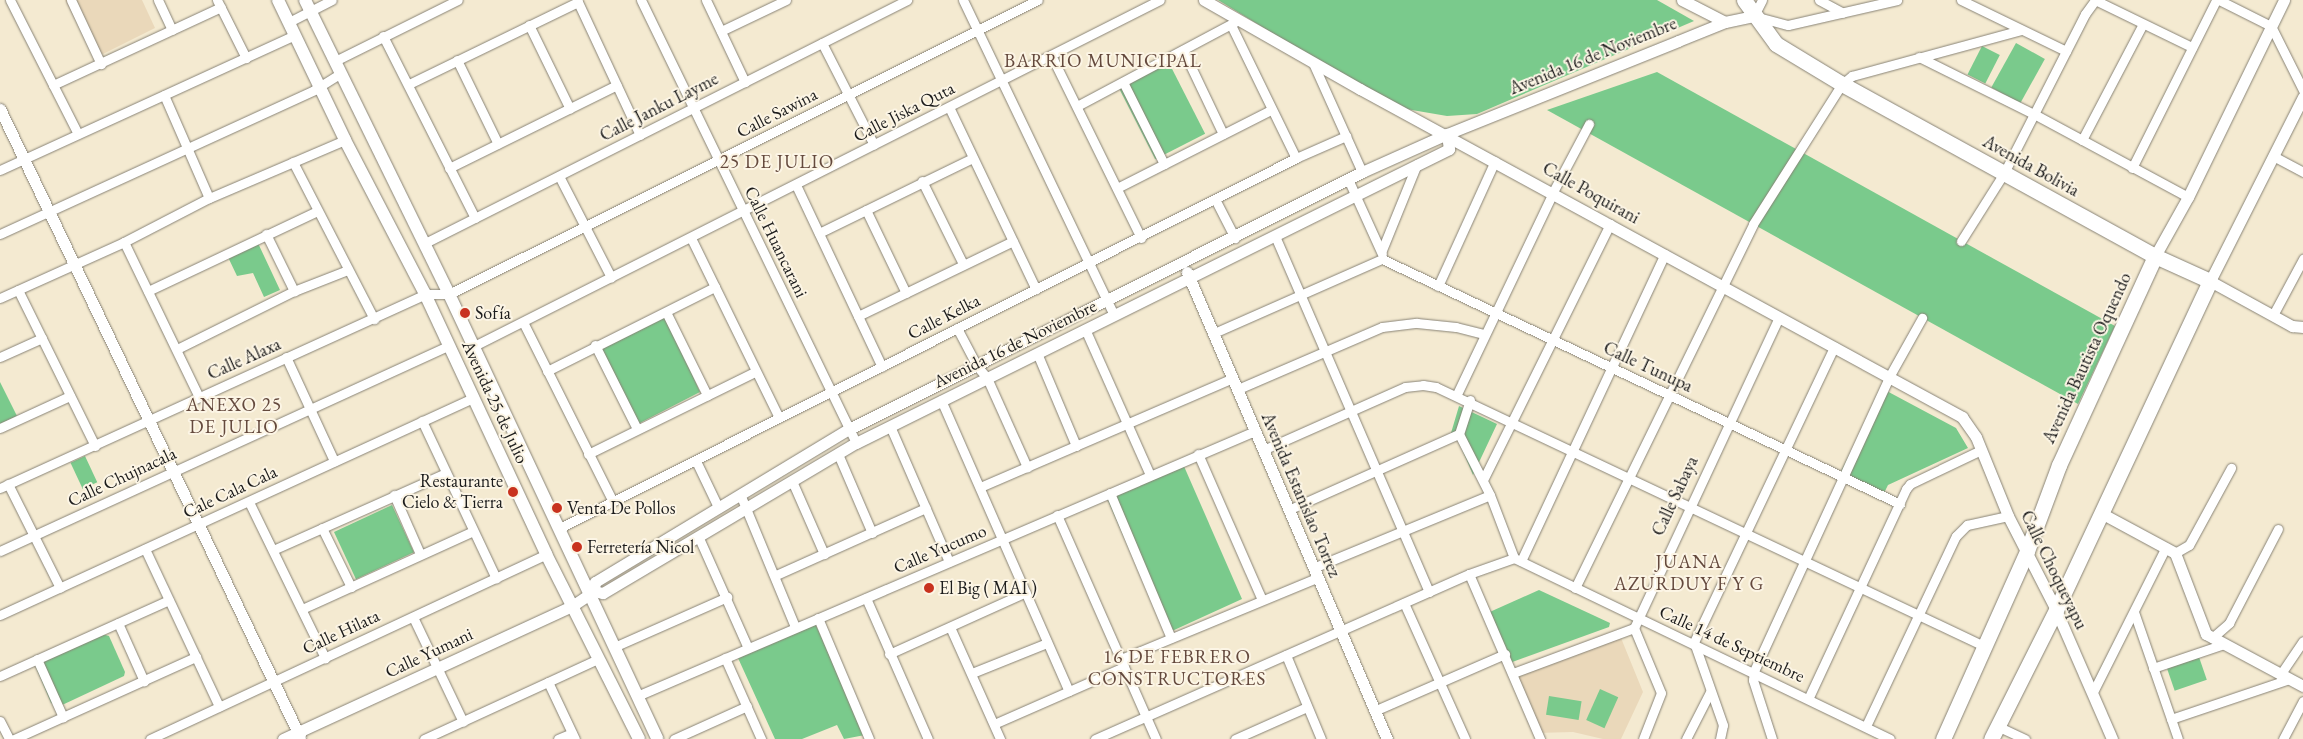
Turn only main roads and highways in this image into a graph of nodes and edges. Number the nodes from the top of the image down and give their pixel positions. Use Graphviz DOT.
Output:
graph roads {
  1 [pos="278,0"];
  2 [pos="1744,0"];
  3 [pos="308,6"];
  4 [pos="2155,256"];
  5 [pos="1994,732"];
  6 [pos="639,739"];
  7 [pos="658,739"];
  8 [pos="1943,739"];
  1 -- 6 [label="main road, Avenida 25 de Julio"];
  2 -- 4 [label="main road, Avenida Bolivia"];
  3 -- 7 [label="main road, Avenida 25 de Julio"];
  4 -- 5 [label="main road, Avenida Bolivia"];
  4 -- 8 [label="main road, Avenida Bautista Oquendo"];
}
